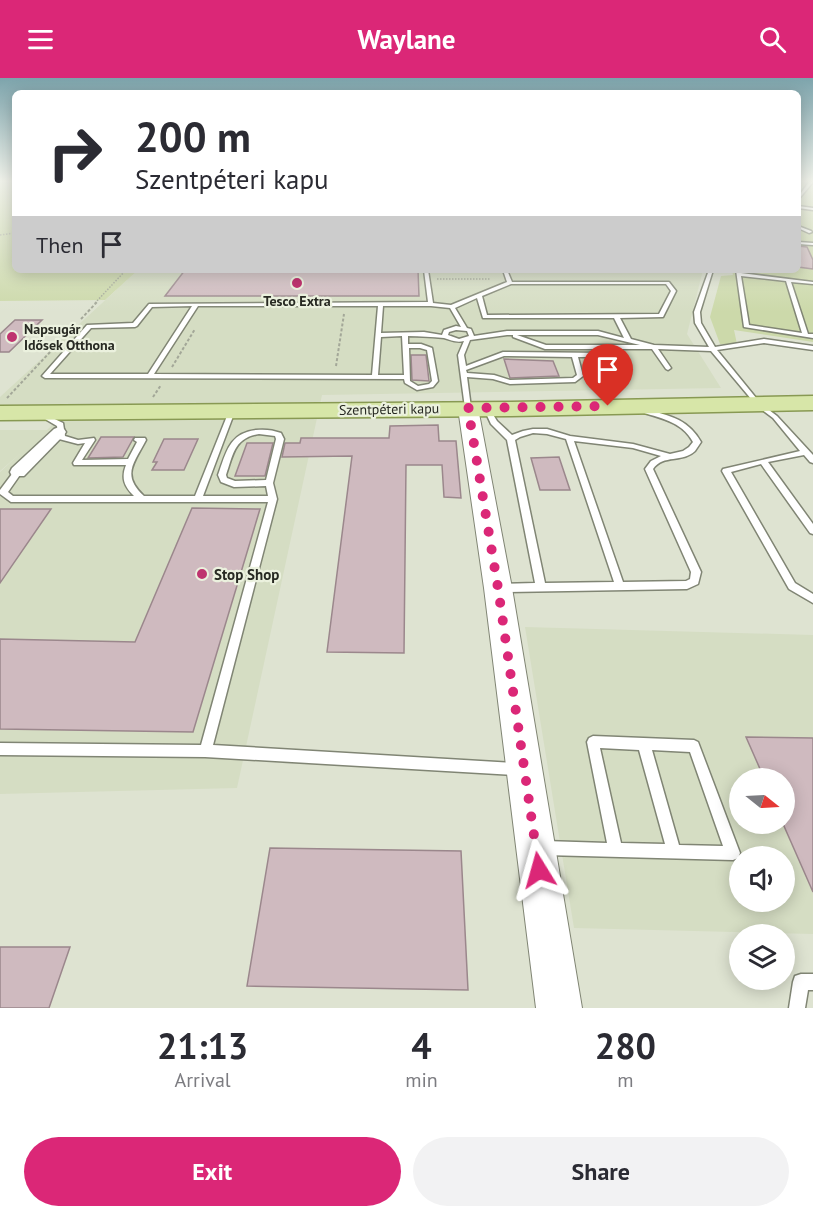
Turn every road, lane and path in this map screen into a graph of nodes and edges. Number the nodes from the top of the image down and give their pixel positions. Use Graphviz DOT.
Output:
graph roads {
  1 [pos="811,232"];
  2 [pos="813,237"];
  3 [pos="123,273"];
  4 [pos="427,273"];
  5 [pos="506,273"];
  6 [pos="710,273"];
  7 [pos="739,273"];
  8 [pos="745,273"];
  9 [pos="428,279"];
  10 [pos="788,280"];
  11 [pos="509,281"];
  12 [pos="813,283"];
  13 [pos="479,295"];
  14 [pos="209,304"];
  15 [pos="346,304"];
  16 [pos="381,304"];
  17 [pos="430,304"];
  18 [pos="196,305"];
  19 [pos="453,310"];
  20 [pos="616,316"];
  21 [pos="78,322"];
  22 [pos="466,329"];
  23 [pos="491,333"];
  24 [pos="507,333"];
  25 [pos="405,334"];
  26 [pos="448,334"];
  27 [pos="378,335"];
  28 [pos="810,336"];
  29 [pos="469,339"];
  30 [pos="628,340"];
  31 [pos="406,346"];
  32 [pos="618,347"];
  33 [pos="654,347"];
  34 [pos="54,348"];
  35 [pos="813,348"];
  36 [pos="713,349"];
  37 [pos="575,355"];
  38 [pos="461,356"];
  39 [pos="668,368"];
  40 [pos="464,372"];
  41 [pos="149,377"];
  42 [pos="166,377"];
  43 [pos="334,377"];
  44 [pos="375,377"];
  45 [pos="407,377"];
  46 [pos="152,399"];
  47 [pos="813,403"];
  48 [pos="759,405"];
  49 [pos="3,406"];
  50 [pos="629,406"];
  51 [pos="477,409"];
  52 [pos="232,411"];
  53 [pos="39,413"];
  54 [pos="59,432"];
  55 [pos="569,438"];
  56 [pos="511,439"];
  57 [pos="91,440"];
  58 [pos="103,440"];
  59 [pos="138,440"];
  60 [pos="805,452"];
  61 [pos="675,457"];
  62 [pos="813,460"];
  63 [pos="763,461"];
  64 [pos="131,462"];
  65 [pos="18,472"];
  66 [pos="269,483"];
  67 [pos="0,486"];
  68 [pos="141,498"];
  69 [pos="198,498"];
  70 [pos="273,499"];
  71 [pos="813,531"];
  72 [pos="620,586"];
  73 [pos="541,587"];
  74 [pos="498,588"];
  75 [pos="813,599"];
  76 [pos="644,745"];
  77 [pos="0,749"];
  78 [pos="205,751"];
  79 [pos="525,769"];
  80 [pos="536,848"];
  81 [pos="615,849"];
  82 [pos="674,850"];
  83 [pos="813,982"];
  84 [pos="559,1008"];
  85 [pos="797,1008"];
  1 -- 2 [label="lane"];
  3 -- 21 [label="path"];
  4 -- 9 [label="lane"];
  5 -- 11 [label="lane"];
  6 -- 36 [label="lane"];
  7 -- 28 [label="lane"];
  8 -- 10 [label="lane"];
  9 -- 11 [label="path"];
  9 -- 17 [label="lane"];
  10 -- 12 [label="lane"];
  10 -- 28 [label="lane"];
  11 -- 13 [label="lane"];
  11 -- 20 [label="lane"];
  13 -- 19 [label="lane"];
  13 -- 20 [label="lane"];
  14 -- 15 [label="lane"];
  14 -- 18 [label="lane"];
  14 -- 42 [label="path"];
  15 -- 16 [label="lane"];
  15 -- 43 [label="path"];
  16 -- 17 [label="lane"];
  16 -- 27 [label="lane"];
  17 -- 19 [label="lane"];
  18 -- 41 [label="lane"];
  18 -- 41 [label="lane"];
  19 -- 22 [label="lane"];
  19 -- 26 [label="lane"];
  20 -- 30 [label="lane"];
  22 -- 23 [label="lane"];
  22 -- 26 [label="lane"];
  22 -- 29 [label="lane"];
  23 -- 24 [label="lane"];
  23 -- 29 [label="lane"];
  24 -- 30 [label="lane"];
  24 -- 32 [label="lane"];
  25 -- 26 [label="lane"];
  25 -- 27 [label="lane"];
  25 -- 31 [label="lane"];
  26 -- 29 [label="lane"];
  26 -- 38 [label="lane"];
  27 -- 44 [label="lane"];
  29 -- 38 [label="lane"];
  30 -- 33 [label="lane"];
  31 -- 45 [label="lane"];
  31 -- 45 [label="lane"];
  32 -- 33 [label="lane"];
  32 -- 37 [label="lane"];
  33 -- 36 [label="lane"];
  33 -- 39 [label="lane"];
  34 -- 49 [label="path"];
  35 -- 36 [label="lane"];
  36 -- 48 [label="lane"];
  37 -- 40 [label="lane"];
  37 -- 40 [label="lane"];
  38 -- 40 [label="lane"];
  40 -- 51 [label="lane"];
  41 -- 42 [label="lane"];
  42 -- 43 [label="lane"];
  42 -- 46 [label="path"];
  43 -- 44 [label="lane"];
  44 -- 45 [label="lane"];
  47 -- 48 [label="main road, Szentpéteri kapu"];
  48 -- 50 [label="main road, Szentpéteri kapu"];
  48 -- 60 [label="lane"];
  49 -- 53 [label="main road, Szentpéteri kapu"];
  50 -- 51 [label="main road, Szentpéteri kapu"];
  50 -- 61 [label="lane"];
  51 -- 52 [label="main road, Szentpéteri kapu"];
  51 -- 56 [label="lane"];
  51 -- 74 [label="street"];
  52 -- 53 [label="main road, Szentpéteri kapu"];
  52 -- 69 [label="lane"];
  53 -- 54 [label="lane"];
  54 -- 57 [label="lane"];
  54 -- 65 [label="street"];
  55 -- 56 [label="lane"];
  55 -- 61 [label="lane"];
  55 -- 72 [label="lane"];
  56 -- 73 [label="lane"];
  57 -- 58 [label="lane"];
  57 -- 64 [label="lane"];
  59 -- 64 [label="lane"];
  60 -- 62 [label="lane"];
  60 -- 63 [label="lane"];
  61 -- 72 [label="lane"];
  63 -- 71 [label="lane"];
  63 -- 75 [label="lane"];
  64 -- 68 [label="lane"];
  65 -- 67 [label="lane"];
  65 -- 68 [label="lane"];
  66 -- 66 [label="lane"];
  66 -- 70 [label="lane"];
  68 -- 69 [label="lane"];
  69 -- 70 [label="lane"];
  70 -- 78 [label="lane"];
  72 -- 73 [label="lane"];
  73 -- 74 [label="lane"];
  74 -- 79 [label="street"];
  76 -- 81 [label="lane"];
  76 -- 82 [label="lane"];
  76 -- 82 [label="lane"];
  77 -- 78 [label="lane"];
  78 -- 79 [label="lane"];
  79 -- 80 [label="street"];
  80 -- 81 [label="lane"];
  80 -- 84 [label="street"];
  81 -- 82 [label="lane"];
  83 -- 85 [label="lane"];
}
